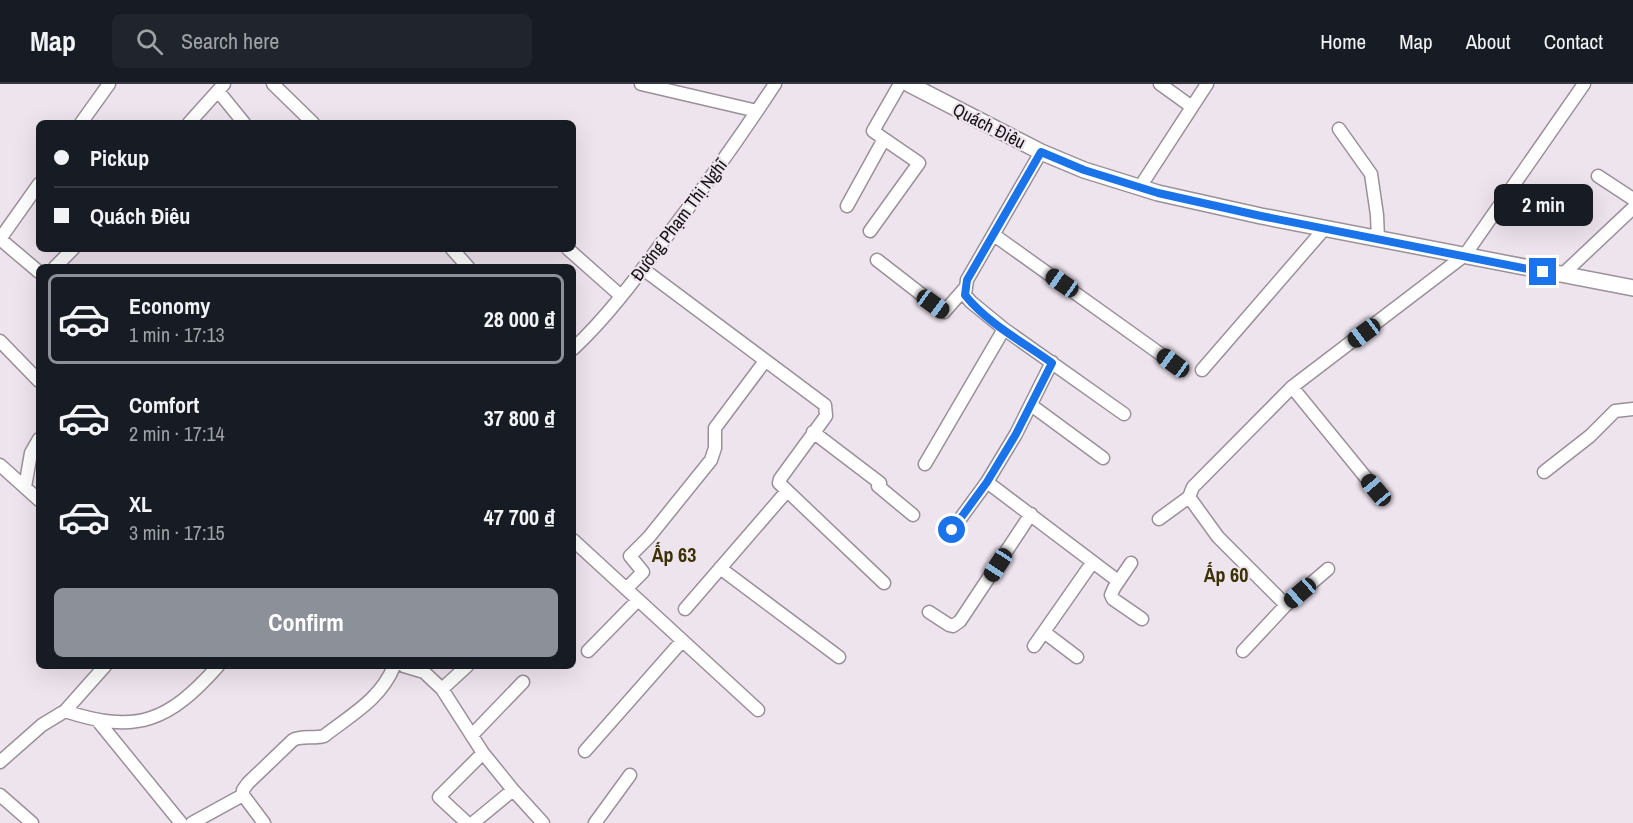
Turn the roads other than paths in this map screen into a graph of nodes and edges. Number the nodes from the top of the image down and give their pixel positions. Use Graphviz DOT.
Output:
graph roads {
  1 [pos="109,84"];
  2 [pos="273,84"];
  3 [pos="641,84"];
  4 [pos="775,84"];
  5 [pos="900,84"];
  6 [pos="909,84"];
  7 [pos="1160,84"];
  8 [pos="1207,84"];
  9 [pos="1584,84"];
  10 [pos="221,88"];
  11 [pos="1192,107"];
  12 [pos="758,111"];
  13 [pos="83,120"];
  14 [pos="192,120"];
  15 [pos="242,120"];
  16 [pos="311,120"];
  17 [pos="1339,129"];
  18 [pos="884,139"];
  19 [pos="1041,152"];
  20 [pos="1598,176"];
  21 [pos="1140,187"];
  22 [pos="36,188"];
  23 [pos="1633,199"];
  24 [pos="847,206"];
  25 [pos="1633,208"];
  26 [pos="1325,228"];
  27 [pos="870,231"];
  28 [pos="994,235"];
  29 [pos="1378,238"];
  30 [pos="0,239"];
  31 [pos="70,252"];
  32 [pos="455,252"];
  33 [pos="571,252"];
  34 [pos="1465,255"];
  35 [pos="877,260"];
  36 [pos="58,264"];
  37 [pos="465,264"];
  38 [pos="36,269"];
  39 [pos="643,269"];
  40 [pos="1562,275"];
  41 [pos="966,287"];
  42 [pos="1633,288"];
  43 [pos="621,296"];
  44 [pos="1004,329"];
  45 [pos="0,341"];
  46 [pos="576,346"];
  47 [pos="765,361"];
  48 [pos="1052,363"];
  49 [pos="1173,363"];
  50 [pos="1202,370"];
  51 [pos="36,378"];
  52 [pos="1292,387"];
  53 [pos="1031,405"];
  54 [pos="1633,409"];
  55 [pos="1124,414"];
  56 [pos="813,432"];
  57 [pos="36,444"];
  58 [pos="1103,458"];
  59 [pos="925,464"];
  60 [pos="0,465"];
  61 [pos="1544,472"];
  62 [pos="987,482"];
  63 [pos="26,487"];
  64 [pos="1376,490"];
  65 [pos="787,491"];
  66 [pos="36,497"];
  67 [pos="1189,497"];
  68 [pos="1030,514"];
  69 [pos="913,515"];
  70 [pos="1159,519"];
  71 [pos="952,530"];
  72 [pos="576,543"];
  73 [pos="1092,562"];
  74 [pos="1131,564"];
  75 [pos="720,568"];
  76 [pos="1328,569"];
  77 [pos="1118,581"];
  78 [pos="884,583"];
  79 [pos="626,589"];
  80 [pos="638,600"];
  81 [pos="1286,605"];
  82 [pos="685,609"];
  83 [pos="929,612"];
  84 [pos="1142,619"];
  85 [pos="1044,632"];
  86 [pos="682,641"];
  87 [pos="1034,646"];
  88 [pos="588,651"];
  89 [pos="1243,651"];
  90 [pos="838,657"];
  91 [pos="1077,657"];
  92 [pos="102,669"];
  93 [pos="215,669"];
  94 [pos="393,669"];
  95 [pos="414,669"];
  96 [pos="464,669"];
  97 [pos="523,682"];
  98 [pos="442,689"];
  99 [pos="758,710"];
  100 [pos="65,711"];
  101 [pos="98,721"];
  102 [pos="472,735"];
  103 [pos="585,750"];
  104 [pos="483,753"];
  105 [pos="0,762"];
  106 [pos="630,775"];
  107 [pos="513,790"];
  108 [pos="0,795"];
  109 [pos="243,795"];
  110 [pos="32,823"];
  111 [pos="181,823"];
  112 [pos="192,823"];
  113 [pos="264,823"];
  114 [pos="467,823"];
  115 [pos="473,823"];
  116 [pos="543,823"];
  117 [pos="595,823"];
  1 -- 13 [label="street"];
  2 -- 16 [label="street"];
  3 -- 12 [label="street"];
  4 -- 12 [label="street, Đường Phạm Thị Nghĩ"];
  5 -- 18 [label="street"];
  6 -- 19 [label="main road, Quách Điêu"];
  7 -- 11 [label="street"];
  8 -- 11 [label="street"];
  9 -- 34 [label="street"];
  10 -- 14 [label="street"];
  10 -- 15 [label="street"];
  11 -- 21 [label="street"];
  12 -- 39 [label="street, Đường Phạm Thị Nghĩ"];
  17 -- 29 [label="street"];
  18 -- 24 [label="street"];
  18 -- 27 [label="street"];
  19 -- 21 [label="main road, Quách Điêu"];
  19 -- 28 [label="street"];
  20 -- 23 [label="street"];
  21 -- 26 [label="main road, Quách Điêu"];
  22 -- 30 [label="street"];
  25 -- 40 [label="street"];
  26 -- 29 [label="main road, Quách Điêu"];
  26 -- 50 [label="street"];
  28 -- 41 [label="street"];
  28 -- 49 [label="street"];
  29 -- 34 [label="main road, Quách Điêu"];
  30 -- 38 [label="street"];
  31 -- 36 [label="street"];
  32 -- 37 [label="street"];
  33 -- 43 [label="street"];
  34 -- 40 [label="main road, Quách Điêu"];
  34 -- 52 [label="street"];
  35 -- 41 [label="street"];
  39 -- 43 [label="street, Đường Phạm Thị Nghĩ"];
  39 -- 47 [label="street"];
  40 -- 42 [label="main road, Quách Điêu"];
  41 -- 44 [label="street"];
  43 -- 46 [label="street, Đường Phạm Thị Nghĩ"];
  44 -- 48 [label="street"];
  44 -- 59 [label="street"];
  45 -- 51 [label="street"];
  47 -- 56 [label="street"];
  47 -- 79 [label="street"];
  48 -- 53 [label="street"];
  48 -- 55 [label="street"];
  52 -- 64 [label="street"];
  52 -- 67 [label="street"];
  53 -- 58 [label="street"];
  53 -- 62 [label="street"];
  54 -- 61 [label="street"];
  56 -- 65 [label="street"];
  56 -- 69 [label="street"];
  57 -- 63 [label="street"];
  60 -- 63 [label="street"];
  62 -- 68 [label="street"];
  62 -- 71 [label="street"];
  63 -- 66 [label="street"];
  65 -- 75 [label="street"];
  65 -- 78 [label="street"];
  67 -- 70 [label="street"];
  67 -- 81 [label="street"];
  68 -- 73 [label="street"];
  68 -- 83 [label="street"];
  72 -- 79 [label="street"];
  73 -- 77 [label="street"];
  73 -- 85 [label="street"];
  74 -- 77 [label="street"];
  75 -- 82 [label="street"];
  75 -- 90 [label="street"];
  76 -- 81 [label="street"];
  77 -- 84 [label="street"];
  79 -- 80 [label="street"];
  80 -- 86 [label="street"];
  80 -- 88 [label="street"];
  81 -- 89 [label="street"];
  85 -- 87 [label="street"];
  85 -- 91 [label="street"];
  86 -- 99 [label="street"];
  86 -- 103 [label="street"];
  92 -- 100 [label="street"];
  93 -- 101 [label="street"];
  94 -- 109 [label="street"];
  95 -- 98 [label="street"];
  96 -- 98 [label="street"];
  97 -- 102 [label="street"];
  98 -- 102 [label="street"];
  100 -- 101 [label="street"];
  100 -- 105 [label="street"];
  101 -- 111 [label="street"];
  102 -- 104 [label="street"];
  104 -- 107 [label="street"];
  104 -- 114 [label="street"];
  106 -- 117 [label="street"];
  107 -- 115 [label="street"];
  107 -- 116 [label="street"];
  108 -- 110 [label="street"];
  109 -- 112 [label="street"];
  109 -- 113 [label="street"];
}
